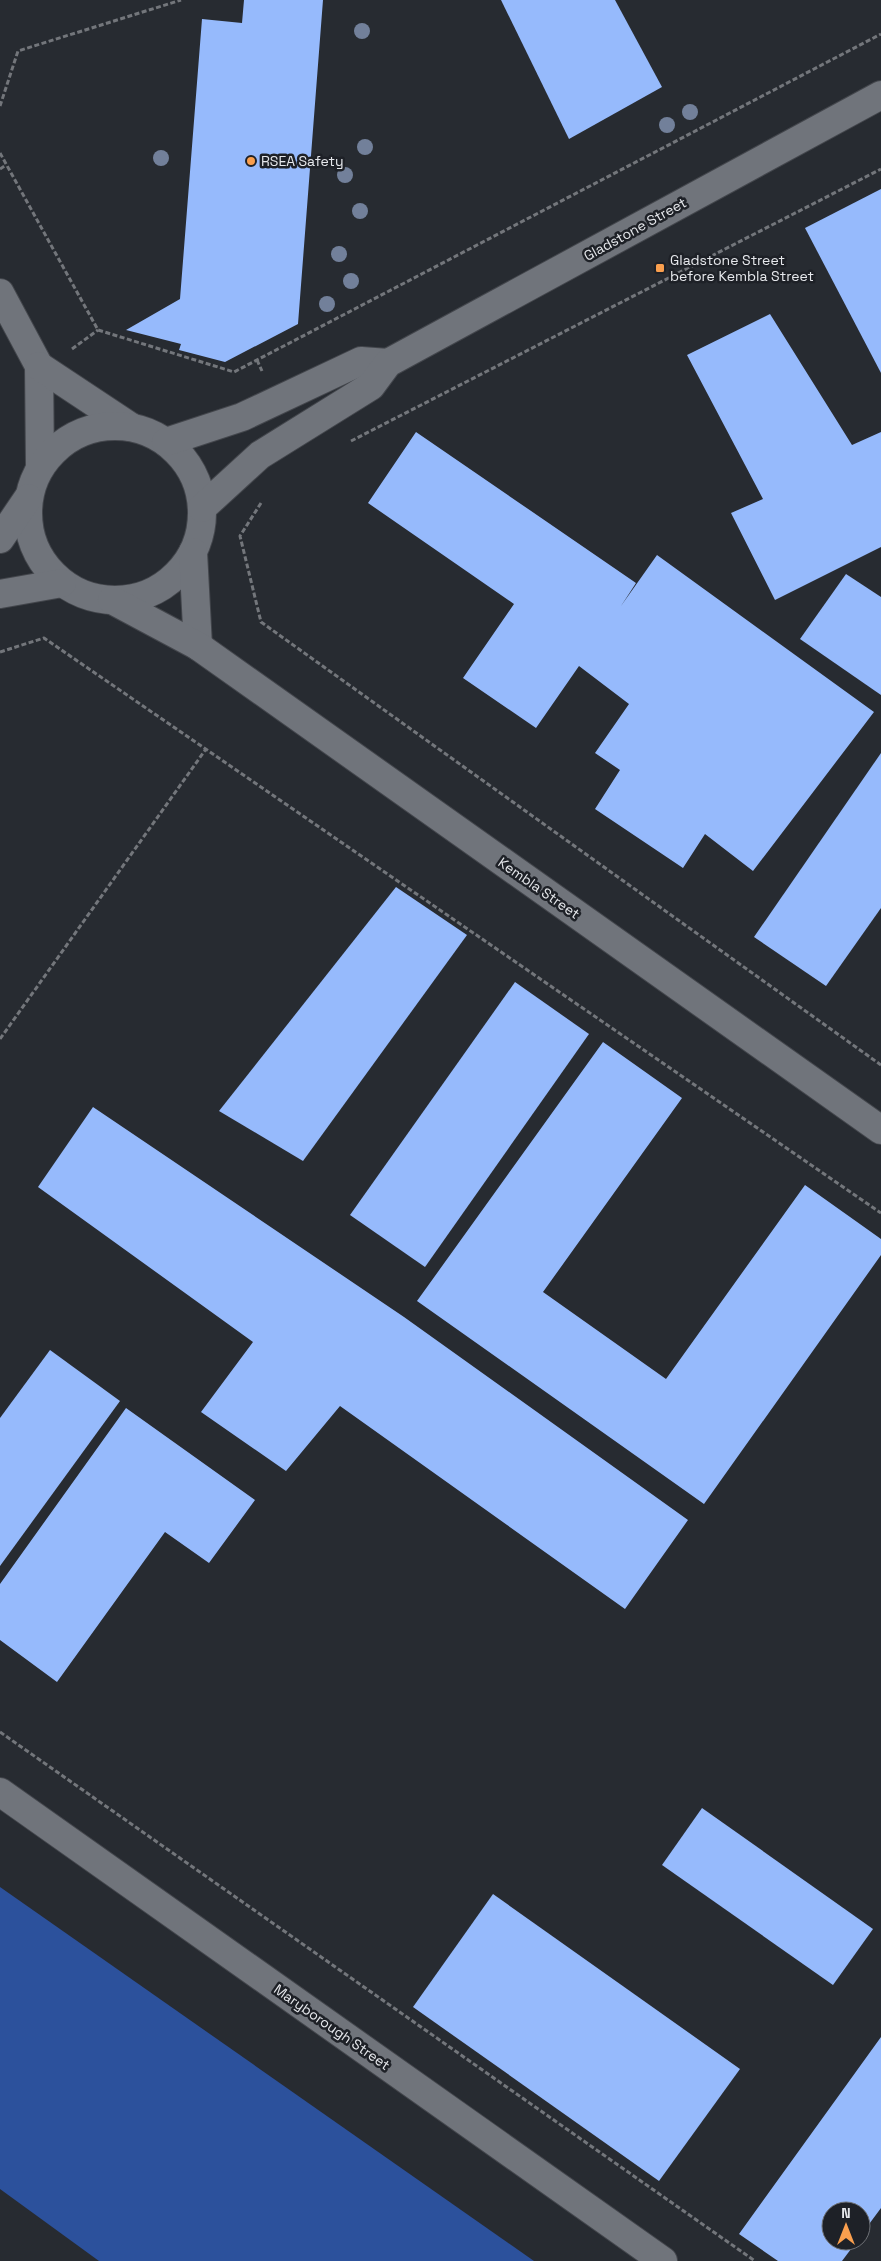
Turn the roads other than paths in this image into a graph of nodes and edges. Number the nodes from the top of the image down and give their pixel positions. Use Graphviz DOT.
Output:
graph roads {
  1 [pos="881,95"];
  2 [pos="0,293"];
  3 [pos="388,363"];
  4 [pos="39,366"];
  5 [pos="131,427"];
  6 [pos="166,442"];
  7 [pos="40,467"];
  8 [pos="28,498"];
  9 [pos="202,508"];
  10 [pos="0,539"];
  11 [pos="193,552"];
  12 [pos="62,583"];
  13 [pos="0,594"];
  14 [pos="112,600"];
  15 [pos="198,646"];
  16 [pos="881,1130"];
  17 [pos="0,1792"];
  18 [pos="663,2261"];
  1 -- 3 [label="street, Gladstone Street"];
  2 -- 4 [label="street"];
  3 -- 6 [label="street"];
  3 -- 9 [label="street, Gladstone Street"];
  4 -- 5 [label="street"];
  4 -- 7 [label="street"];
  5 -- 6 [label="street"];
  5 -- 7 [label="street"];
  6 -- 9 [label="street"];
  7 -- 8 [label="street"];
  8 -- 10 [label="street"];
  8 -- 12 [label="street"];
  9 -- 11 [label="street"];
  11 -- 14 [label="street"];
  11 -- 15 [label="street"];
  12 -- 13 [label="street"];
  12 -- 14 [label="street"];
  14 -- 15 [label="street, Kembla Street"];
  15 -- 16 [label="street, Kembla Street"];
  17 -- 18 [label="street, Maryborough Street"];
}
